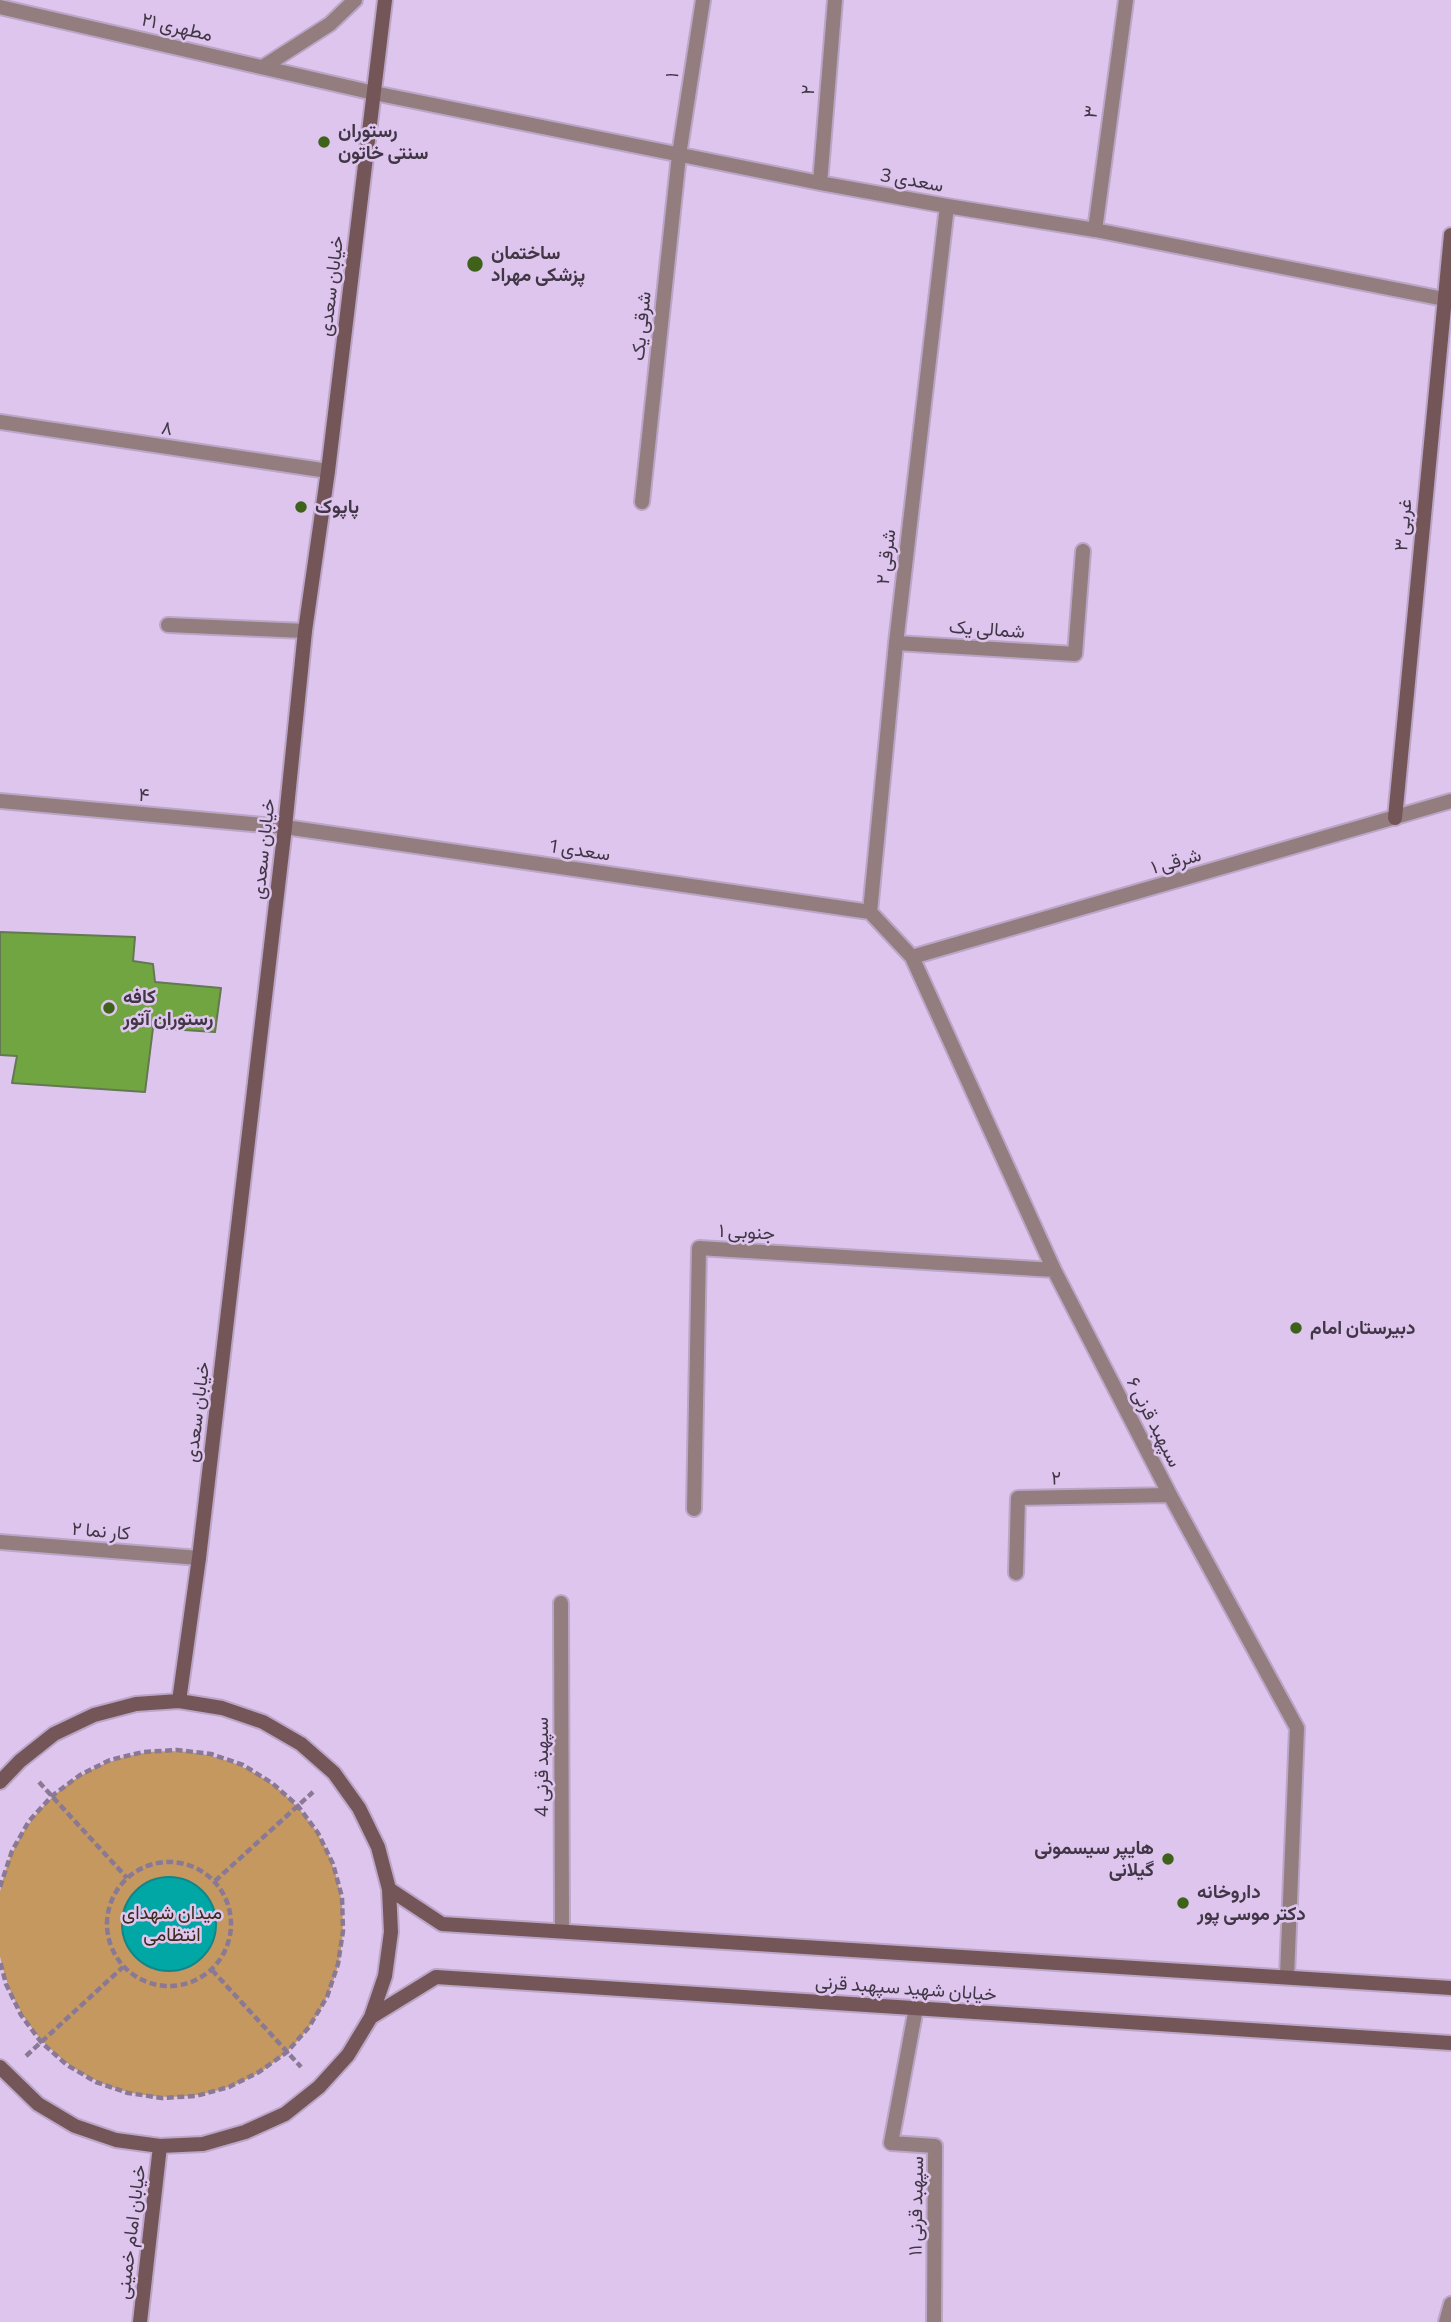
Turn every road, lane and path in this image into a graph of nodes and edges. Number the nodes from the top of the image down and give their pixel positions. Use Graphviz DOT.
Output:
graph roads {
  1 [pos="355,0"];
  2 [pos="385,0"];
  3 [pos="703,0"];
  4 [pos="835,0"];
  5 [pos="1126,0"];
  6 [pos="0,7"];
  7 [pos="263,67"];
  8 [pos="374,93"];
  9 [pos="679,155"];
  10 [pos="820,183"];
  11 [pos="947,206"];
  12 [pos="1095,230"];
  13 [pos="1451,235"];
  14 [pos="1444,299"];
  15 [pos="0,422"];
  16 [pos="328,471"];
  17 [pos="642,502"];
  18 [pos="1083,551"];
  19 [pos="168,625"];
  20 [pos="305,631"];
  21 [pos="896,643"];
  22 [pos="1451,801"];
  23 [pos="0,802"];
  24 [pos="1395,818"];
  25 [pos="285,827"];
  26 [pos="870,912"];
  27 [pos="912,957"];
  28 [pos="1054,1270"];
  29 [pos="1170,1495"];
  30 [pos="694,1509"];
  31 [pos="0,1542"];
  32 [pos="200,1558"];
  33 [pos="1016,1573"];
  34 [pos="561,1603"];
  35 [pos="179,1702"];
  36 [pos="20,1760"];
  37 [pos="334,1773"];
  38 [pos="0,1782"];
  39 [pos="52,1796"];
  40 [pos="298,1806"];
  41 [pos="127,1878"];
  42 [pos="215,1881"];
  43 [pos="0,1887"];
  44 [pos="389,1889"];
  45 [pos="562,1931"];
  46 [pos="0,1961"];
  47 [pos="123,1966"];
  48 [pos="212,1970"];
  49 [pos="1287,1976"];
  50 [pos="1451,1988"];
  51 [pos="916,2008"];
  52 [pos="371,2017"];
  53 [pos="41,2042"];
  54 [pos="1451,2043"];
  55 [pos="287,2052"];
  56 [pos="3,2071"];
  57 [pos="319,2087"];
  58 [pos="160,2146"];
  59 [pos="1451,2304"];
  60 [pos="140,2322"];
  61 [pos="934,2322"];
  62 [pos="1446,2322"];
  1 -- 7 [label="street"];
  2 -- 8 [label="main road, خیابان سعدی"];
  3 -- 9 [label="street, ۱"];
  4 -- 10 [label="street, ۲"];
  5 -- 12 [label="street, ۳"];
  6 -- 7 [label="street, مطهری ۲۱"];
  7 -- 8 [label="street, مطهری ۲۱"];
  8 -- 9 [label="street, سعدی 3"];
  8 -- 16 [label="main road, خیابان سعدی"];
  9 -- 10 [label="street, سعدی 3"];
  9 -- 17 [label="street, شرقی یک"];
  10 -- 11 [label="street, سعدی 3"];
  11 -- 12 [label="street, سعدی 3"];
  11 -- 21 [label="street, شرقی ۲"];
  12 -- 14 [label="street, سعدی 3"];
  13 -- 14 [label="main road, ۳ غربی"];
  14 -- 24 [label="main road, ۳ غربی"];
  15 -- 16 [label="street, ۸"];
  16 -- 20 [label="main road, خیابان سعدی"];
  18 -- 21 [label="street, شمالی یک"];
  19 -- 20 [label="street"];
  20 -- 25 [label="main road, خیابان سعدی"];
  21 -- 26 [label="street, شرقی ۲"];
  22 -- 24 [label="street, شرقی ۱"];
  23 -- 25 [label="street, ۴"];
  24 -- 27 [label="street, شرقی ۱"];
  25 -- 26 [label="street, سعدی 1"];
  25 -- 32 [label="main road, خیابان سعدی"];
  26 -- 27 [label="street, سپهبد قرنی ۶"];
  27 -- 28 [label="street, سپهبد قرنی ۶"];
  28 -- 29 [label="street, سپهبد قرنی ۶"];
  28 -- 30 [label="street, ۱ جنوبی"];
  29 -- 33 [label="street, ۲"];
  29 -- 49 [label="street, سپهبد قرنی ۶"];
  31 -- 32 [label="street, کار نما ۲"];
  32 -- 35 [label="main road, خیابان سعدی"];
  34 -- 45 [label="street, سپهبد قرنی 4"];
  35 -- 36 [label="main road"];
  35 -- 37 [label="main road"];
  36 -- 38 [label="main road"];
  36 -- 39 [label="path"];
  37 -- 40 [label="path"];
  37 -- 44 [label="main road"];
  39 -- 40 [label="path"];
  39 -- 41 [label="path"];
  39 -- 43 [label="path"];
  40 -- 42 [label="path"];
  40 -- 55 [label="path"];
  41 -- 42 [label="path"];
  41 -- 47 [label="path"];
  42 -- 48 [label="path"];
  44 -- 45 [label="main road, خیابان شهید سپهبد قرنی"];
  44 -- 52 [label="main road"];
  45 -- 49 [label="main road, خیابان شهید سپهبد قرنی"];
  46 -- 53 [label="path"];
  47 -- 48 [label="path"];
  47 -- 53 [label="path"];
  48 -- 55 [label="path"];
  49 -- 50 [label="main road, خیابان شهید سپهبد قرنی"];
  51 -- 52 [label="main road, خیابان شهید سپهبد قرنی"];
  51 -- 54 [label="main road, خیابان شهید سپهبد قرنی"];
  51 -- 61 [label="street, سپهبد قرنی ۱۱"];
  52 -- 57 [label="main road"];
  53 -- 55 [label="path"];
  53 -- 56 [label="path"];
  55 -- 57 [label="path"];
  56 -- 58 [label="main road"];
  57 -- 58 [label="main road"];
  58 -- 60 [label="main road, خیابان امام خمینی"];
  59 -- 62 [label="street"];
}
